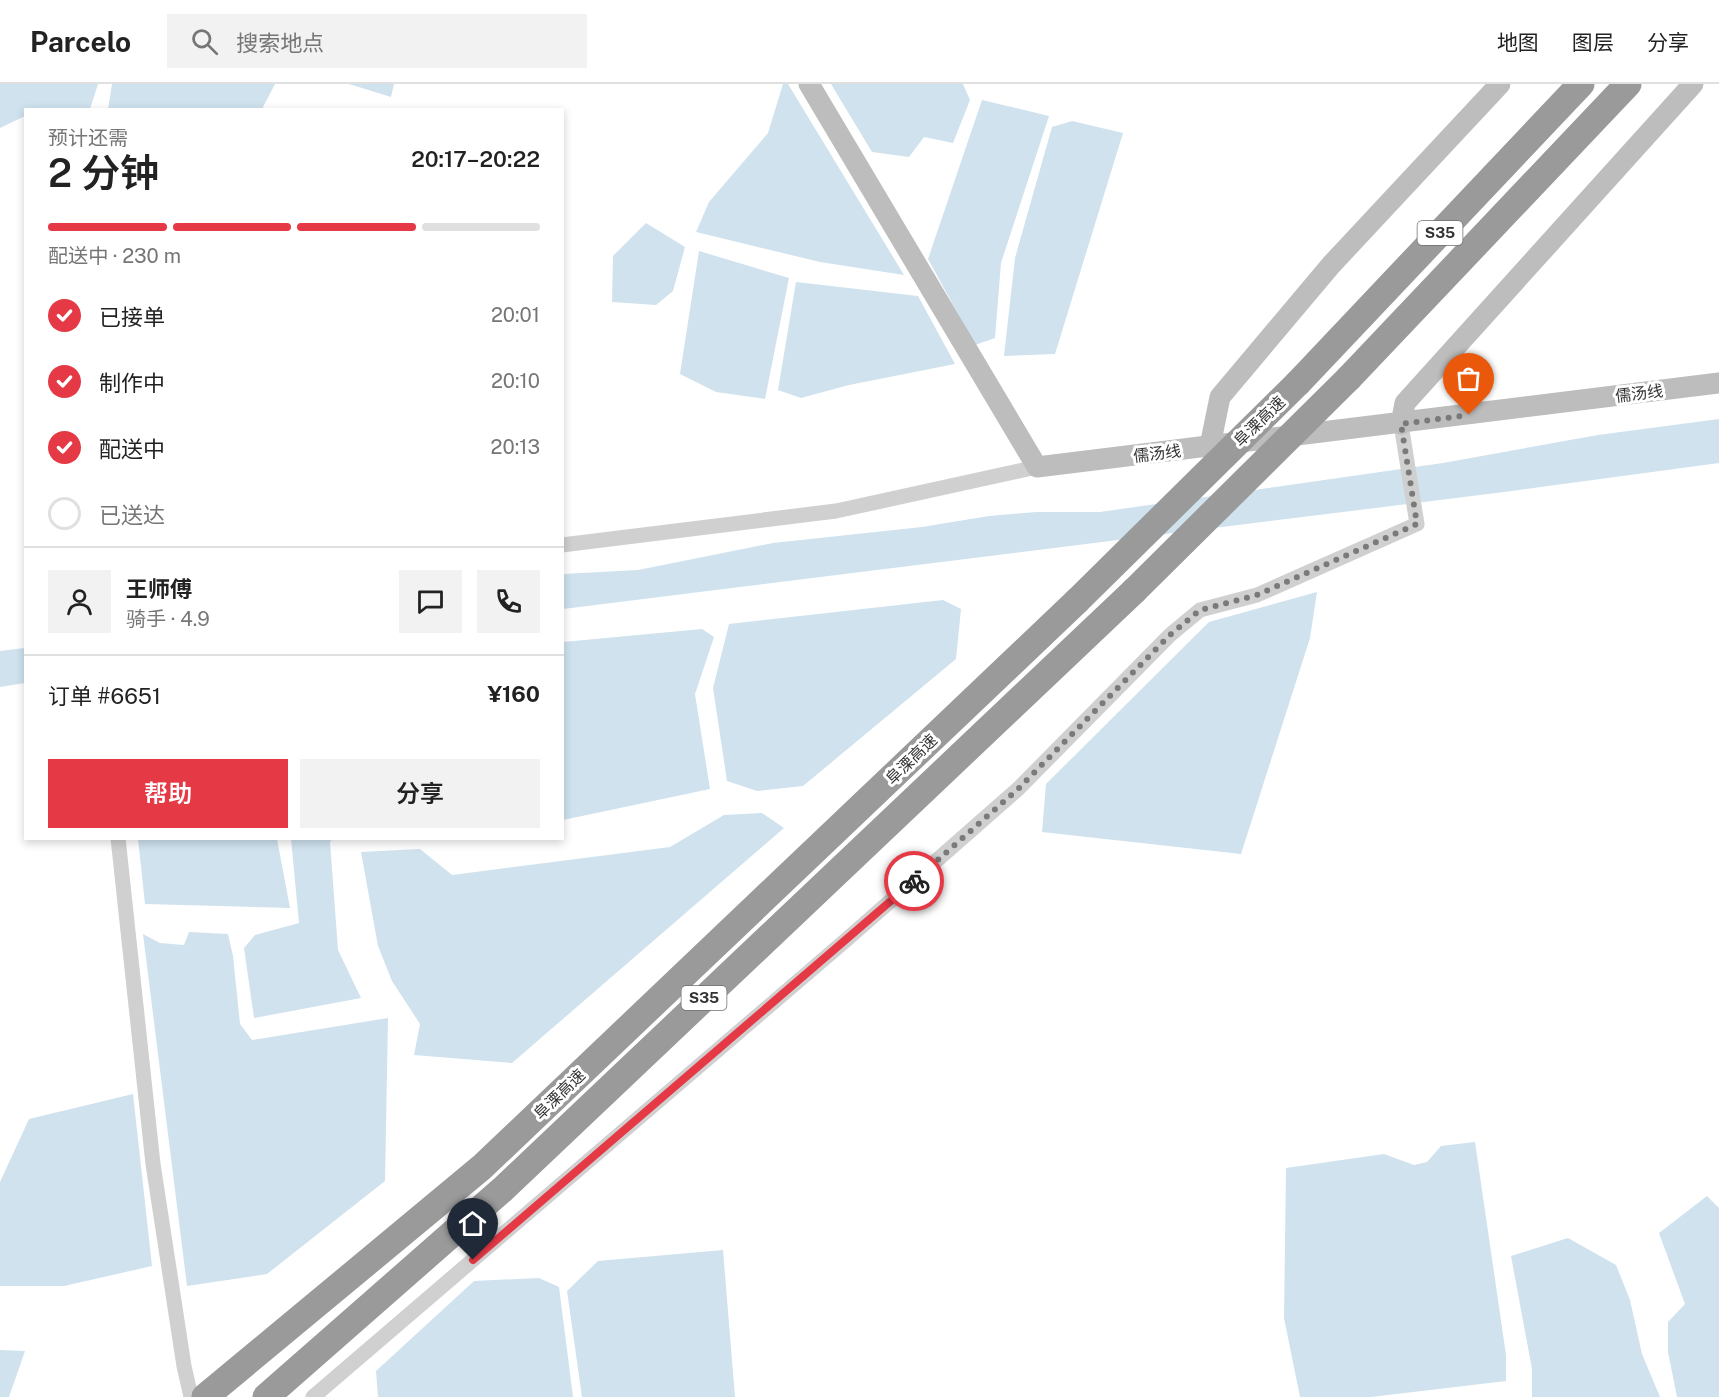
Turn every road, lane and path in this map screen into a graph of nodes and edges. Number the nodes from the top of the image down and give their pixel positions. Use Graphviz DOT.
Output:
graph roads {
  1 [pos="809,84"];
  2 [pos="1500,84"];
  3 [pos="1581,84"];
  4 [pos="1628,84"];
  5 [pos="1693,84"];
  6 [pos="1719,383"];
  7 [pos="1401,424"];
  8 [pos="1210,446"];
  9 [pos="1037,467"];
  10 [pos="564,545"];
  11 [pos="118,840"];
  12 [pos="204,1394"];
  13 [pos="266,1397"];
  14 [pos="313,1397"];
  1 -- 9 [label="street"];
  2 -- 8 [label="street"];
  3 -- 12 [label="highway, 阜溧高速 / S35, bridge"];
  4 -- 13 [label="highway, 阜溧高速 / S35, bridge"];
  5 -- 7 [label="street"];
  6 -- 7 [label="street, 儒汤线"];
  7 -- 8 [label="street, 儒汤线"];
  7 -- 14 [label="street"];
  8 -- 9 [label="street, 儒汤线"];
  9 -- 10 [label="street"];
  11 -- 12 [label="street"];
}
